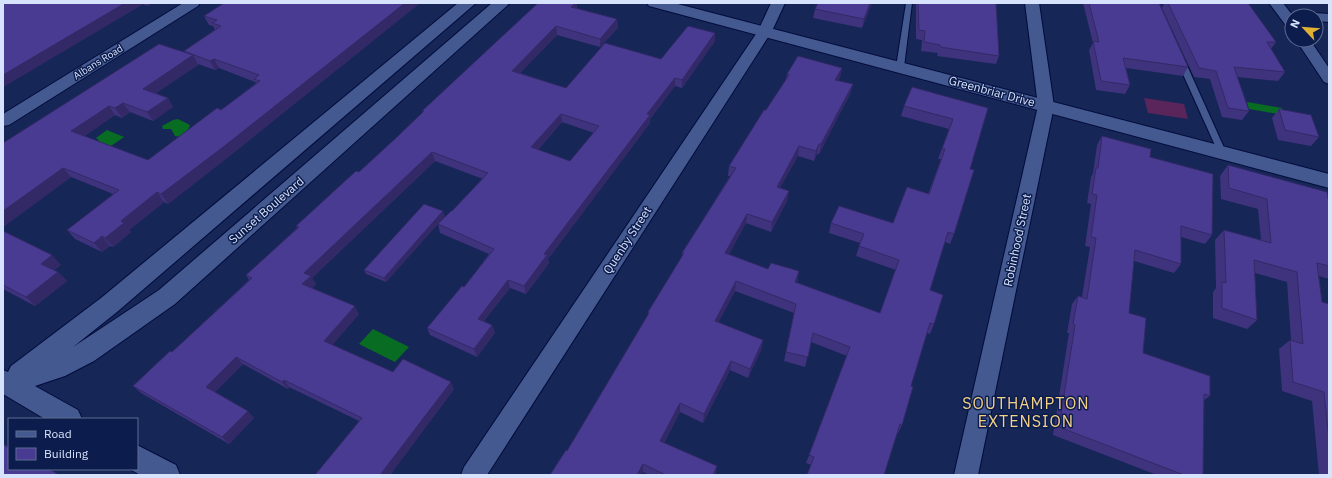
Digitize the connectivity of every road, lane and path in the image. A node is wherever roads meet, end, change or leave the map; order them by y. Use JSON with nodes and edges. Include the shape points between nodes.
{"nodes":[{"id":1,"x":193,"y":3,"type":"edge"},
{"id":2,"x":468,"y":3,"type":"edge"},
{"id":3,"x":502,"y":3,"type":"edge"},
{"id":4,"x":655,"y":3,"type":"edge"},
{"id":5,"x":778,"y":3,"type":"edge"},
{"id":6,"x":909,"y":3,"type":"edge"},
{"id":7,"x":1032,"y":3,"type":"edge"},
{"id":8,"x":1276,"y":3,"type":"edge"},
{"id":9,"x":1284,"y":12,"type":"edge"},
{"id":10,"x":765,"y":31,"type":"junction"},
{"id":11,"x":1308,"y":48,"type":"edge"},
{"id":12,"x":1178,"y":54,"type":"edge"},
{"id":13,"x":900,"y":67,"type":"junction"},
{"id":14,"x":1329,"y":79,"type":"edge"},
{"id":15,"x":1046,"y":106,"type":"junction"},
{"id":16,"x":3,"y":121,"type":"edge"},
{"id":17,"x":1222,"y":152,"type":"junction"},
{"id":18,"x":1329,"y":181,"type":"edge"},
{"id":19,"x":5,"y":384,"type":"edge"},
{"id":20,"x":67,"y":418,"type":"edge"},
{"id":21,"x":138,"y":459,"type":"edge"},
{"id":22,"x":166,"y":475,"type":"edge"},
{"id":23,"x":473,"y":475,"type":"edge"},
{"id":24,"x":966,"y":475,"type":"edge"}],
"edges":[{"from":1,"to":16,"type":"street","name":"Albans Road"},
{"from":2,"to":19,"type":"street","via":[[109,305]]},
{"from":3,"to":19,"type":"street","name":"Sunset Boulevard","via":[[167,297],[85,353],[56,368]]},
{"from":4,"to":10,"type":"street","name":"Greenbriar Drive"},
{"from":5,"to":10,"type":"street","name":"Quenby Street"},
{"from":6,"to":13,"type":"lane"},
{"from":7,"to":15,"type":"street","name":"Robinhood Street"},
{"from":8,"to":9,"type":"street"},
{"from":10,"to":13,"type":"street","name":"Greenbriar Drive"},
{"from":10,"to":23,"type":"street","name":"Quenby Street"},
{"from":11,"to":14,"type":"street"},
{"from":12,"to":17,"type":"lane"},
{"from":13,"to":15,"type":"street","name":"Greenbriar Drive"},
{"from":15,"to":17,"type":"street","name":"Greenbriar Drive"},
{"from":15,"to":24,"type":"street","name":"Robinhood Street"},
{"from":17,"to":18,"type":"street","name":"Greenbriar Drive"},
{"from":19,"to":20,"type":"street"},
{"from":21,"to":22,"type":"street"}]}
